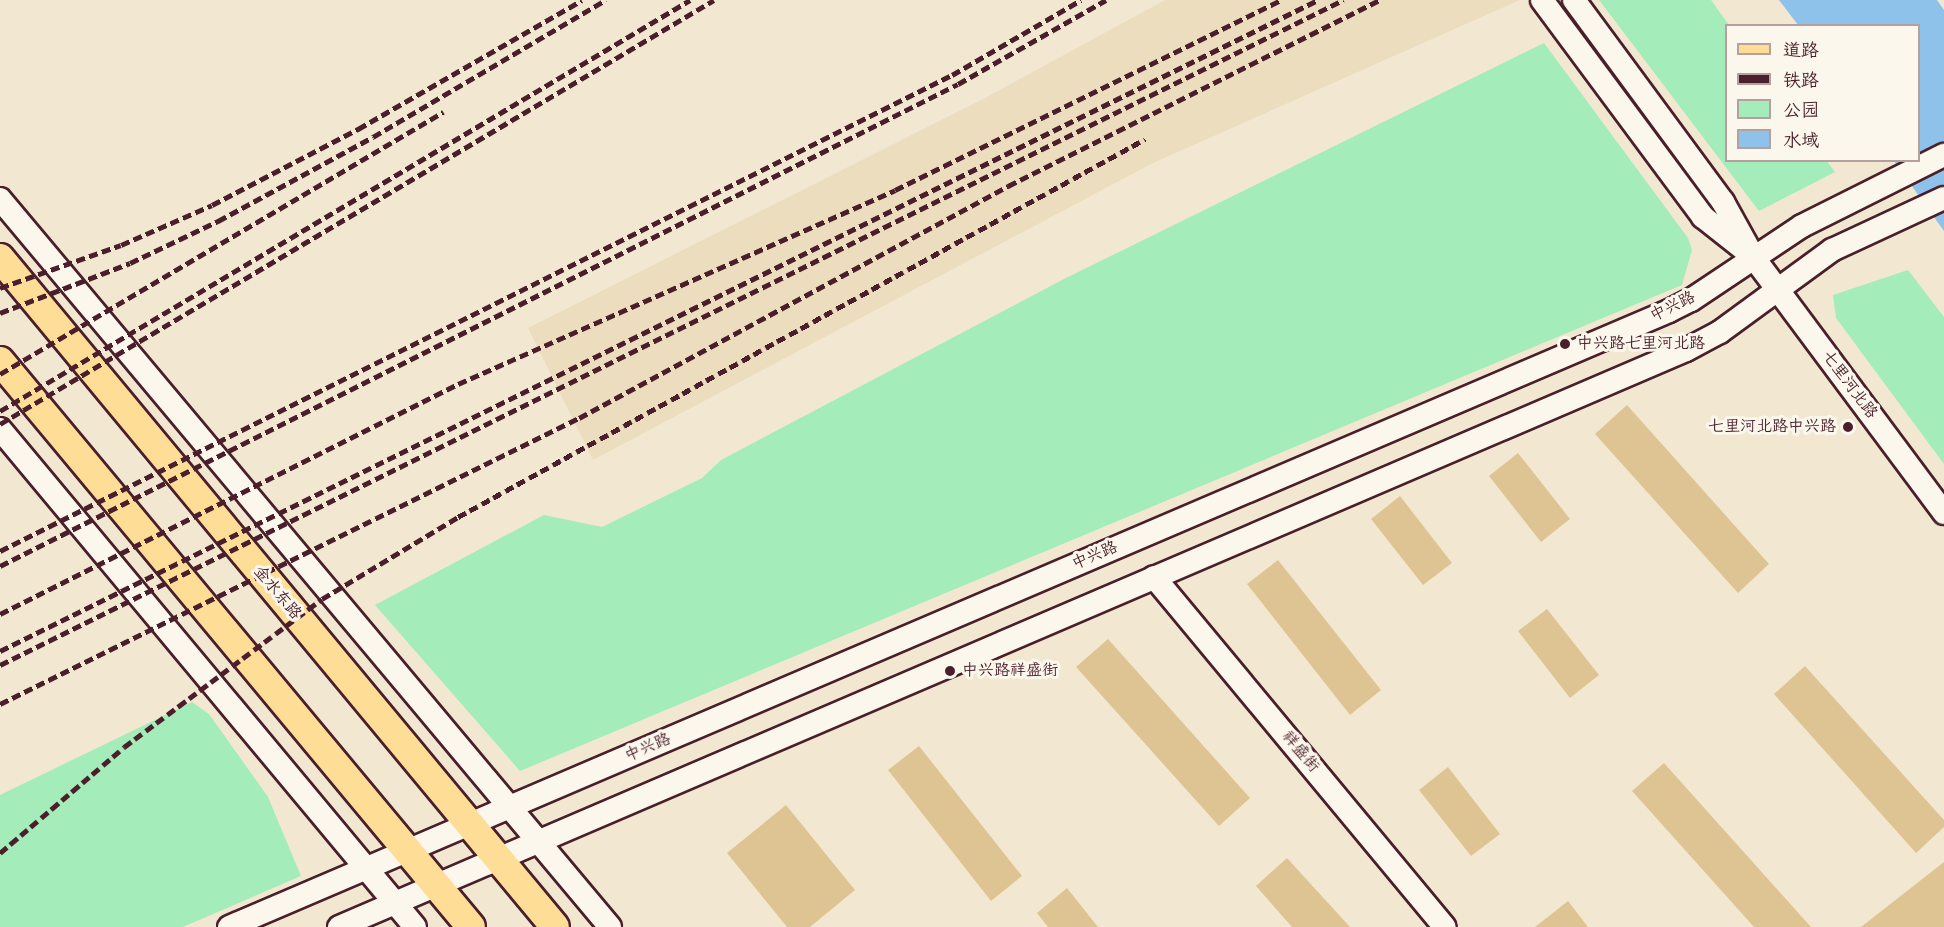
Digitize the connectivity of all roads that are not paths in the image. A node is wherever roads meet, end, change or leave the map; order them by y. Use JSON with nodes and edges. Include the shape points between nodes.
{"nodes":[{"id":1,"x":1542,"y":0,"type":"edge"},
{"id":2,"x":1574,"y":0,"type":"edge"},
{"id":3,"x":1944,"y":155,"type":"edge"},
{"id":4,"x":1944,"y":198,"type":"edge"},
{"id":5,"x":0,"y":199,"type":"edge"},
{"id":6,"x":0,"y":258,"type":"edge"},
{"id":7,"x":1754,"y":258,"type":"junction"},
{"id":8,"x":1778,"y":290,"type":"junction"},
{"id":9,"x":0,"y":361,"type":"edge"},
{"id":10,"x":0,"y":429,"type":"edge"},
{"id":11,"x":1944,"y":513,"type":"edge"},
{"id":12,"x":1154,"y":577,"type":"junction"},
{"id":13,"x":510,"y":807,"type":"junction"},
{"id":14,"x":470,"y":824,"type":"junction"},
{"id":15,"x":539,"y":841,"type":"junction"},
{"id":16,"x":408,"y":851,"type":"junction"},
{"id":17,"x":498,"y":859,"type":"junction"},
{"id":18,"x":366,"y":868,"type":"junction"},
{"id":19,"x":436,"y":885,"type":"junction"},
{"id":20,"x":395,"y":903,"type":"junction"},
{"id":21,"x":229,"y":927,"type":"edge"},
{"id":22,"x":339,"y":927,"type":"edge"},
{"id":23,"x":415,"y":927,"type":"edge"},
{"id":24,"x":471,"y":927,"type":"edge"},
{"id":25,"x":555,"y":927,"type":"edge"},
{"id":26,"x":610,"y":927,"type":"edge"},
{"id":27,"x":1445,"y":927,"type":"edge"}],
"edges":[{"from":1,"to":7,"type":"street","via":[[1703,217]]},
{"from":2,"to":7,"type":"street","via":[[1723,202]]},
{"from":3,"to":7,"type":"street","name":"中兴路","via":[[1802,225]]},
{"from":4,"to":8,"type":"street","via":[[1832,250]]},
{"from":5,"to":13,"type":"street"},
{"from":6,"to":14,"type":"main road","name":"金水东路"},
{"from":7,"to":8,"type":"street","name":"七里河北路"},
{"from":7,"to":13,"type":"street","name":"中兴路","via":[[1669,310]]},
{"from":8,"to":11,"type":"street","name":"七里河北路"},
{"from":8,"to":12,"type":"street","via":[[1720,332],[1686,350]]},
{"from":9,"to":16,"type":"main road"},
{"from":10,"to":18,"type":"street"},
{"from":12,"to":15,"type":"street"},
{"from":12,"to":27,"type":"street","name":"祥盛街"},
{"from":13,"to":14,"type":"street","name":"中兴路"},
{"from":13,"to":15,"type":"street"},
{"from":14,"to":16,"type":"street","name":"中兴路"},
{"from":14,"to":17,"type":"main road","name":"金水东路"},
{"from":15,"to":17,"type":"street"},
{"from":15,"to":26,"type":"street"},
{"from":16,"to":18,"type":"street","name":"中兴路"},
{"from":16,"to":19,"type":"main road"},
{"from":17,"to":19,"type":"street"},
{"from":17,"to":25,"type":"main road","name":"金水东路"},
{"from":18,"to":20,"type":"street"},
{"from":18,"to":21,"type":"street","name":"中兴路"},
{"from":19,"to":20,"type":"street"},
{"from":19,"to":24,"type":"main road"},
{"from":20,"to":22,"type":"street"},
{"from":20,"to":23,"type":"street"}]}
